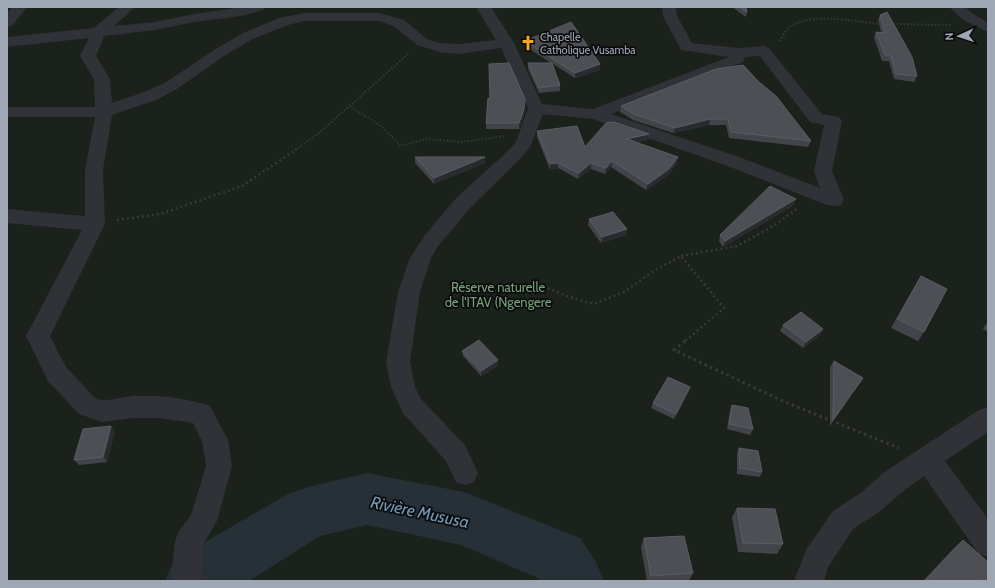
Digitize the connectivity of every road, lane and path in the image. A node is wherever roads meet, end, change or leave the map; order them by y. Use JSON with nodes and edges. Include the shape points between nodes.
{"nodes":[{"id":1,"x":20,"y":7,"type":"edge"},
{"id":2,"x":128,"y":7,"type":"edge"},
{"id":3,"x":258,"y":7,"type":"edge"},
{"id":4,"x":483,"y":7,"type":"edge"},
{"id":5,"x":669,"y":7,"type":"edge"},
{"id":6,"x":956,"y":7,"type":"edge"},
{"id":7,"x":7,"y":23,"type":"edge"},
{"id":8,"x":952,"y":25,"type":"dead end"},
{"id":9,"x":988,"y":28,"type":"edge"},
{"id":10,"x":99,"y":31,"type":"junction"},
{"id":11,"x":7,"y":42,"type":"edge"},
{"id":12,"x":422,"y":42,"type":"junction"},
{"id":13,"x":506,"y":43,"type":"junction"},
{"id":14,"x":764,"y":50,"type":"junction"},
{"id":15,"x":739,"y":53,"type":"junction"},
{"id":16,"x":350,"y":106,"type":"junction"},
{"id":17,"x":536,"y":108,"type":"junction"},
{"id":18,"x":7,"y":112,"type":"edge"},
{"id":19,"x":104,"y":112,"type":"junction"},
{"id":20,"x":595,"y":114,"type":"junction"},
{"id":21,"x":529,"y":131,"type":"junction"},
{"id":22,"x":805,"y":188,"type":"junction"},
{"id":23,"x":7,"y":216,"type":"edge"},
{"id":24,"x":95,"y":224,"type":"junction"},
{"id":25,"x":681,"y":256,"type":"junction"},
{"id":26,"x":509,"y":289,"type":"dead end"},
{"id":27,"x":988,"y":418,"type":"edge"},
{"id":28,"x":927,"y":458,"type":"junction"},
{"id":29,"x":465,"y":473,"type":"dead end"},
{"id":30,"x":988,"y":543,"type":"edge"},
{"id":31,"x":186,"y":575,"type":"edge"},
{"id":32,"x":808,"y":581,"type":"edge"}],
"edges":[{"from":1,"to":7,"type":"street"},
{"from":2,"to":10,"type":"street"},
{"from":3,"to":10,"type":"street","via":[[155,26]]},
{"from":4,"to":13,"type":"street"},
{"from":5,"to":15,"type":"street","via":[[670,16],[686,47]]},
{"from":6,"to":9,"type":"street"},
{"from":8,"to":14,"type":"path","via":[[805,20],[790,27],[780,41]]},
{"from":10,"to":11,"type":"street"},
{"from":10,"to":19,"type":"street","via":[[88,56],[102,79]]},
{"from":12,"to":13,"type":"street","via":[[458,49]]},
{"from":12,"to":16,"type":"path"},
{"from":12,"to":19,"type":"street","via":[[398,23],[380,17],[319,17],[284,21],[242,39],[171,86]]},
{"from":13,"to":17,"type":"street"},
{"from":14,"to":15,"type":"street"},
{"from":14,"to":22,"type":"street","via":[[816,118],[833,121],[823,171],[834,200]]},
{"from":15,"to":20,"type":"street","via":[[737,59]]},
{"from":16,"to":21,"type":"path","via":[[382,127],[401,146],[425,138],[461,142]]},
{"from":16,"to":24,"type":"path","via":[[318,134],[242,186],[160,214]]},
{"from":17,"to":20,"type":"street"},
{"from":17,"to":21,"type":"street"},
{"from":18,"to":19,"type":"street"},
{"from":19,"to":24,"type":"street","via":[[94,170]]},
{"from":20,"to":22,"type":"street"},
{"from":21,"to":29,"type":"street","via":[[524,143],[511,158],[464,202],[432,240],[421,258],[409,292],[398,362],[403,387],[412,406],[456,453]]},
{"from":22,"to":25,"type":"path","via":[[800,206],[775,225],[737,246]]},
{"from":23,"to":24,"type":"street"},
{"from":24,"to":31,"type":"street","via":[[38,336],[57,374],[88,407],[102,411],[133,406],[160,407],[201,414],[215,440],[220,466],[203,521],[189,541]]},
{"from":25,"to":26,"type":"path","via":[[624,292],[594,304],[538,284]]},
{"from":25,"to":28,"type":"path","via":[[724,308],[674,350],[725,376],[844,428]]},
{"from":27,"to":28,"type":"street"},
{"from":28,"to":30,"type":"street"},
{"from":28,"to":32,"type":"street","via":[[843,520],[816,560]]}]}
